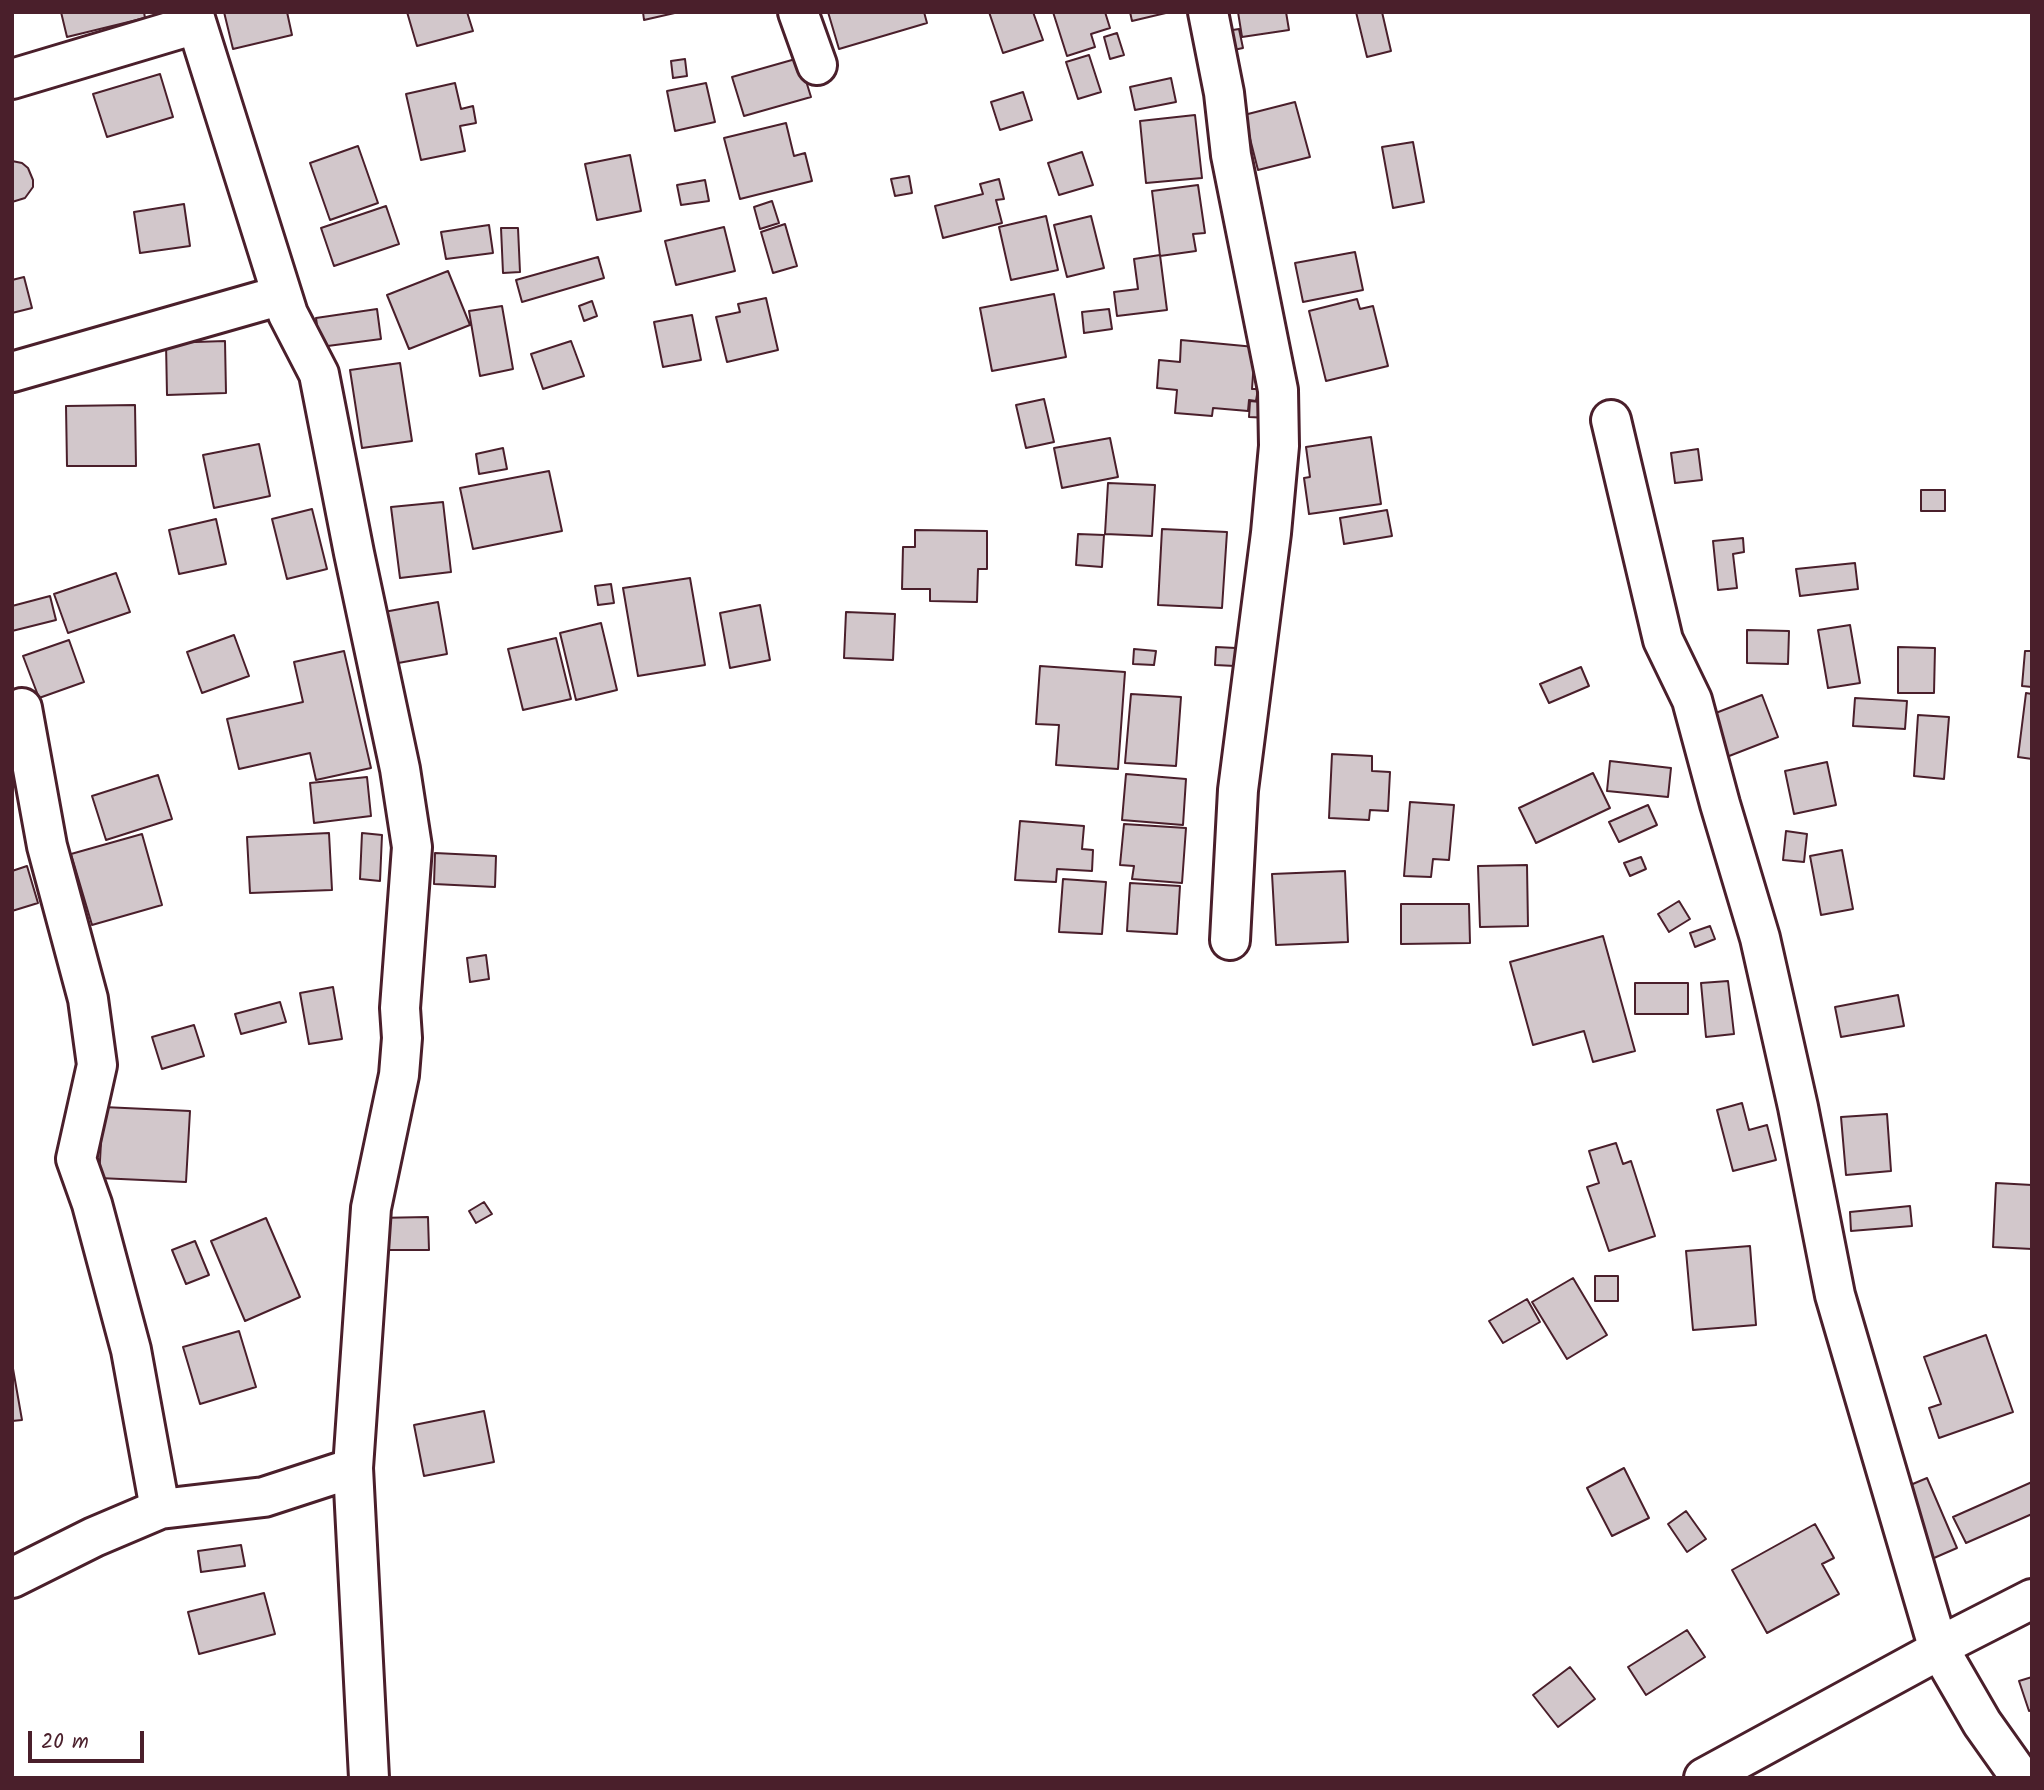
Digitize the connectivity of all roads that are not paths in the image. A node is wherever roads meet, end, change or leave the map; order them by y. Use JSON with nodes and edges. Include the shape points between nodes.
{"nodes":[{"id":1,"x":798,"y":12,"type":"edge"},
{"id":2,"x":1208,"y":12,"type":"edge"},
{"id":3,"x":194,"y":18,"type":"edge"},
{"id":4,"x":817,"y":65,"type":"dead end"},
{"id":5,"x":12,"y":79,"type":"edge"},
{"id":6,"x":282,"y":295,"type":"junction"},
{"id":7,"x":12,"y":372,"type":"edge"},
{"id":8,"x":1612,"y":420,"type":"dead end"},
{"id":9,"x":22,"y":708,"type":"dead end"},
{"id":10,"x":1230,"y":940,"type":"dead end"},
{"id":11,"x":353,"y":1468,"type":"junction"},
{"id":12,"x":160,"y":1510,"type":"junction"},
{"id":13,"x":12,"y":1578,"type":"edge"},
{"id":14,"x":2032,"y":1599,"type":"edge"},
{"id":15,"x":1939,"y":1648,"type":"junction"},
{"id":16,"x":369,"y":1778,"type":"edge"},
{"id":17,"x":1704,"y":1778,"type":"edge"},
{"id":18,"x":2021,"y":1778,"type":"edge"}],
"edges":[{"from":1,"to":4,"type":"main road"},
{"from":2,"to":10,"type":"main road","via":[[1278,390],[1272,533],[1238,790]]},
{"from":3,"to":5,"type":"main road"},
{"from":3,"to":6,"type":"main road"},
{"from":6,"to":7,"type":"main road"},
{"from":6,"to":11,"type":"main road","via":[[319,374],[412,847],[400,1074],[371,1208]]},
{"from":8,"to":15,"type":"main road","via":[[1663,640],[1692,700],[1760,938],[1835,1295]]},
{"from":9,"to":12,"type":"main road","via":[[47,846],[88,999],[97,1065],[76,1159],[131,1350]]},
{"from":11,"to":12,"type":"main road","via":[[264,1497]]},
{"from":11,"to":16,"type":"main road"},
{"from":12,"to":13,"type":"main road"},
{"from":14,"to":15,"type":"main road"},
{"from":15,"to":17,"type":"main road"},
{"from":15,"to":18,"type":"main road","via":[[1982,1723]]}]}
